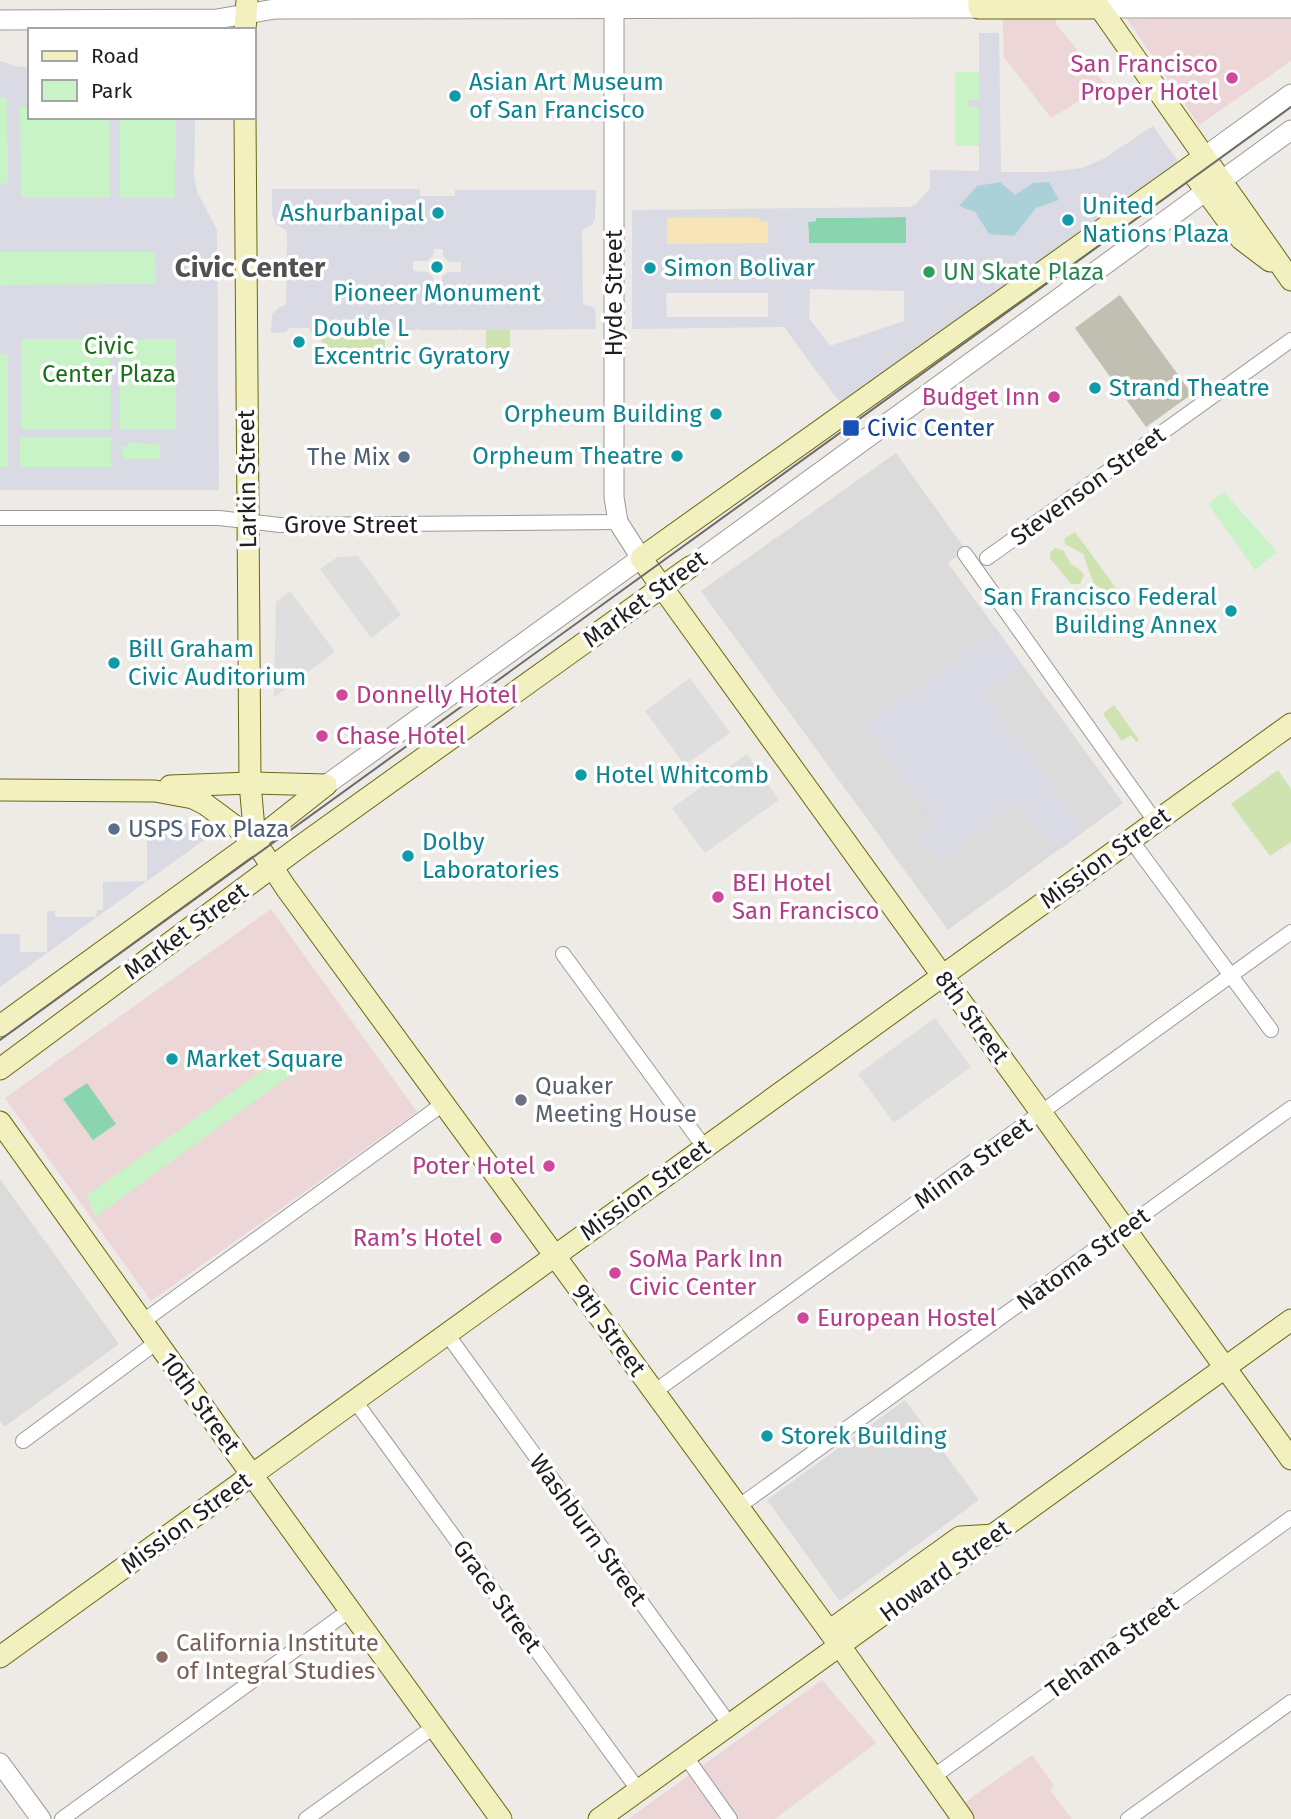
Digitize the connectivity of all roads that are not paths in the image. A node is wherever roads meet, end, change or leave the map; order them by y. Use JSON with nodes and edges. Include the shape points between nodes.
{"nodes":[{"id":1,"x":614,"y":4,"type":"edge"},
{"id":2,"x":979,"y":4,"type":"edge"},
{"id":3,"x":1100,"y":8,"type":"junction"},
{"id":4,"x":1291,"y":8,"type":"edge"},
{"id":5,"x":246,"y":14,"type":"edge"},
{"id":6,"x":0,"y":20,"type":"edge"},
{"id":7,"x":1291,"y":94,"type":"edge"},
{"id":8,"x":245,"y":119,"type":"edge"},
{"id":9,"x":1291,"y":130,"type":"edge"},
{"id":10,"x":1207,"y":174,"type":"junction"},
{"id":11,"x":1289,"y":276,"type":"edge"},
{"id":12,"x":1291,"y":340,"type":"edge"},
{"id":13,"x":0,"y":518,"type":"edge"},
{"id":14,"x":248,"y":522,"type":"junction"},
{"id":15,"x":618,"y":522,"type":"junction"},
{"id":16,"x":964,"y":554,"type":"dead end"},
{"id":17,"x":987,"y":558,"type":"dead end"},
{"id":18,"x":690,"y":567,"type":"joint"},
{"id":19,"x":651,"y":574,"type":"junction"},
{"id":20,"x":1291,"y":724,"type":"edge"},
{"id":21,"x":250,"y":783,"type":"junction"},
{"id":22,"x":326,"y":785,"type":"junction"},
{"id":23,"x":0,"y":790,"type":"edge"},
{"id":24,"x":130,"y":790,"type":"junction"},
{"id":25,"x":1155,"y":821,"type":"junction"},
{"id":26,"x":1131,"y":839,"type":"junction"},
{"id":27,"x":255,"y":842,"type":"junction"},
{"id":28,"x":272,"y":867,"type":"junction"},
{"id":29,"x":1291,"y":932,"type":"edge"},
{"id":30,"x":563,"y":954,"type":"dead end"},
{"id":31,"x":941,"y":975,"type":"junction"},
{"id":32,"x":1231,"y":975,"type":"junction"},
{"id":33,"x":0,"y":1026,"type":"edge"},
{"id":34,"x":1271,"y":1030,"type":"dead end"},
{"id":35,"x":0,"y":1069,"type":"edge"},
{"id":36,"x":443,"y":1104,"type":"junction"},
{"id":37,"x":1291,"y":1108,"type":"edge"},
{"id":38,"x":1041,"y":1114,"type":"junction"},
{"id":39,"x":0,"y":1122,"type":"edge"},
{"id":40,"x":704,"y":1147,"type":"junction"},
{"id":41,"x":1125,"y":1229,"type":"junction"},
{"id":42,"x":554,"y":1256,"type":"junction"},
{"id":43,"x":1291,"y":1320,"type":"edge"},
{"id":44,"x":142,"y":1322,"type":"junction"},
{"id":45,"x":447,"y":1334,"type":"junction"},
{"id":46,"x":157,"y":1342,"type":"junction"},
{"id":47,"x":1225,"y":1368,"type":"junction"},
{"id":48,"x":654,"y":1392,"type":"junction"},
{"id":49,"x":355,"y":1401,"type":"junction"},
{"id":50,"x":23,"y":1441,"type":"dead end"},
{"id":51,"x":1291,"y":1459,"type":"edge"},
{"id":52,"x":252,"y":1475,"type":"junction"},
{"id":53,"x":738,"y":1507,"type":"junction"},
{"id":54,"x":1291,"y":1518,"type":"edge"},
{"id":55,"x":350,"y":1610,"type":"junction"},
{"id":56,"x":834,"y":1639,"type":"junction"},
{"id":57,"x":0,"y":1657,"type":"edge"},
{"id":58,"x":1291,"y":1702,"type":"edge"},
{"id":59,"x":435,"y":1726,"type":"junction"},
{"id":60,"x":730,"y":1726,"type":"junction"},
{"id":61,"x":686,"y":1757,"type":"junction"},
{"id":62,"x":0,"y":1763,"type":"edge"},
{"id":63,"x":933,"y":1777,"type":"junction"},
{"id":64,"x":639,"y":1791,"type":"junction"},
{"id":65,"x":41,"y":1819,"type":"edge"},
{"id":66,"x":62,"y":1819,"type":"edge"},
{"id":67,"x":306,"y":1819,"type":"edge"},
{"id":68,"x":501,"y":1819,"type":"edge"},
{"id":69,"x":599,"y":1819,"type":"edge"},
{"id":70,"x":730,"y":1819,"type":"edge"},
{"id":71,"x":963,"y":1819,"type":"edge"},
{"id":72,"x":1128,"y":1819,"type":"edge"}],
"edges":[{"from":1,"to":2,"type":"street"},
{"from":1,"to":5,"type":"street","via":[[275,9]]},
{"from":1,"to":15,"type":"street","name":"Hyde Street","via":[[614,497]]},
{"from":2,"to":3,"type":"main road"},
{"from":3,"to":4,"type":"street"},
{"from":3,"to":10,"type":"main road"},
{"from":5,"to":6,"type":"street","via":[[217,19]]},
{"from":7,"to":10,"type":"street","name":"Market Street"},
{"from":8,"to":14,"type":"main road","name":"Larkin Street"},
{"from":9,"to":10,"type":"street","name":"Market Street"},
{"from":10,"to":11,"type":"main road","via":[[1241,239]]},
{"from":10,"to":18,"type":"street","name":"Market Street","via":[[1033,315]]},
{"from":10,"to":19,"type":"main road","name":"Market Street"},
{"from":12,"to":17,"type":"street","name":"Stevenson Street"},
{"from":13,"to":14,"type":"street","name":"Grove Street","via":[[219,518]]},
{"from":14,"to":15,"type":"street","name":"Grove Street"},
{"from":14,"to":21,"type":"main road","name":"Larkin Street"},
{"from":15,"to":19,"type":"street","name":"Hyde Street"},
{"from":16,"to":25,"type":"street"},
{"from":18,"to":19,"type":"main road","name":"Market Street"},
{"from":19,"to":22,"type":"street","name":"Market Street"},
{"from":19,"to":28,"type":"main road","name":"Market Street"},
{"from":19,"to":31,"type":"main road","name":"8th Street"},
{"from":20,"to":25,"type":"main road","name":"Mission Street"},
{"from":21,"to":22,"type":"main road"},
{"from":21,"to":24,"type":"main road"},
{"from":21,"to":27,"type":"main road","name":"Larkin Street"},
{"from":22,"to":27,"type":"main road","name":"Market Street"},
{"from":23,"to":24,"type":"main road"},
{"from":24,"to":27,"type":"main road","via":[[193,798]]},
{"from":25,"to":26,"type":"main road","name":"Mission Street"},
{"from":26,"to":31,"type":"main road","name":"Mission Street"},
{"from":26,"to":32,"type":"street"},
{"from":27,"to":28,"type":"main road","name":"9th Street"},
{"from":27,"to":33,"type":"main road","name":"Market Street"},
{"from":28,"to":35,"type":"main road","name":"Market Street"},
{"from":28,"to":36,"type":"main road","name":"9th Street"},
{"from":29,"to":32,"type":"street","name":"Minna Street"},
{"from":30,"to":40,"type":"street"},
{"from":31,"to":38,"type":"main road","name":"8th Street"},
{"from":31,"to":40,"type":"main road","name":"Mission Street"},
{"from":32,"to":34,"type":"street"},
{"from":32,"to":38,"type":"street","name":"Minna Street"},
{"from":36,"to":42,"type":"main road","name":"9th Street"},
{"from":36,"to":44,"type":"street"},
{"from":37,"to":41,"type":"street","name":"Natoma Street"},
{"from":38,"to":41,"type":"main road","name":"8th Street"},
{"from":38,"to":48,"type":"street","name":"Minna Street"},
{"from":39,"to":44,"type":"main road","name":"10th Street"},
{"from":40,"to":42,"type":"main road","name":"Mission Street"},
{"from":41,"to":47,"type":"main road","name":"8th Street"},
{"from":41,"to":53,"type":"street","name":"Natoma Street"},
{"from":42,"to":45,"type":"main road","name":"Mission Street"},
{"from":42,"to":48,"type":"main road","name":"9th Street"},
{"from":43,"to":47,"type":"main road","name":"Howard Street"},
{"from":44,"to":46,"type":"main road","name":"10th Street"},
{"from":45,"to":49,"type":"main road","name":"Mission Street"},
{"from":45,"to":60,"type":"street","name":"Washburn Street"},
{"from":46,"to":50,"type":"street"},
{"from":46,"to":52,"type":"main road","name":"10th Street"},
{"from":47,"to":51,"type":"main road","name":"8th Street"},
{"from":47,"to":56,"type":"main road","name":"Howard Street","via":[[995,1535]]},
{"from":48,"to":53,"type":"main road","name":"9th Street"},
{"from":49,"to":52,"type":"main road","name":"Mission Street"},
{"from":49,"to":64,"type":"street","name":"Grace Street"},
{"from":52,"to":55,"type":"main road","name":"10th Street"},
{"from":52,"to":57,"type":"main road","name":"Mission Street"},
{"from":53,"to":56,"type":"main road","name":"9th Street"},
{"from":54,"to":63,"type":"street","name":"Tehama Street"},
{"from":55,"to":59,"type":"main road","name":"10th Street"},
{"from":55,"to":66,"type":"street"},
{"from":56,"to":60,"type":"main road","name":"Howard Street"},
{"from":56,"to":63,"type":"main road","name":"9th Street"},
{"from":58,"to":72,"type":"street"},
{"from":59,"to":67,"type":"street"},
{"from":59,"to":68,"type":"main road","name":"10th Street"},
{"from":60,"to":61,"type":"main road","name":"Howard Street"},
{"from":61,"to":64,"type":"main road","name":"Howard Street"},
{"from":61,"to":70,"type":"street"},
{"from":62,"to":65,"type":"street"},
{"from":63,"to":71,"type":"main road","name":"9th Street"},
{"from":64,"to":69,"type":"main road","name":"Howard Street"}]}
